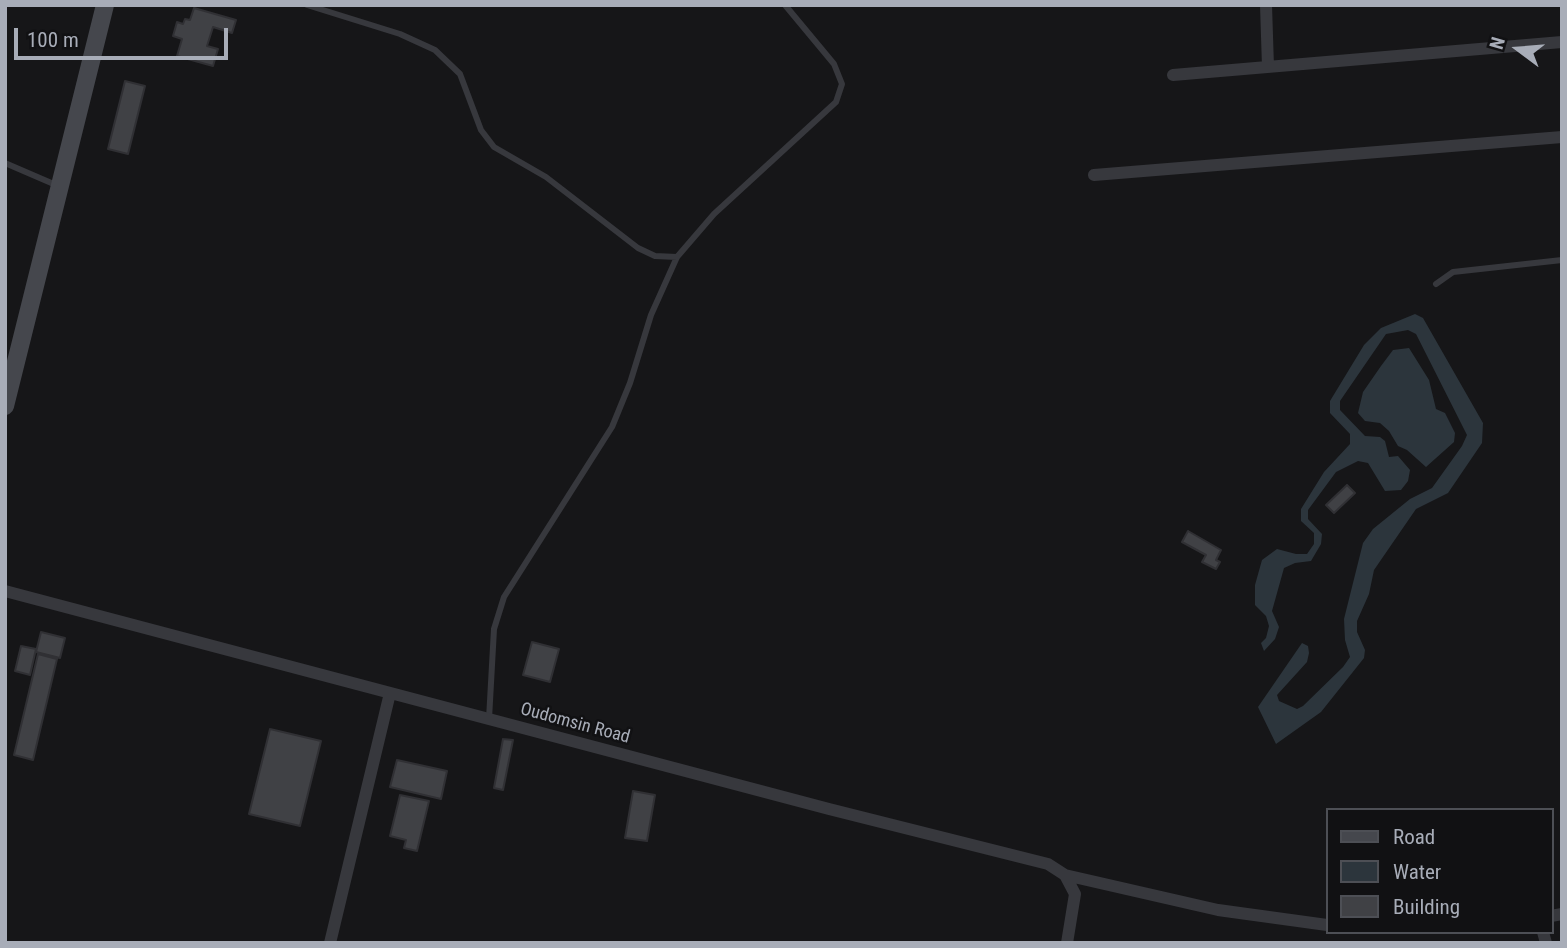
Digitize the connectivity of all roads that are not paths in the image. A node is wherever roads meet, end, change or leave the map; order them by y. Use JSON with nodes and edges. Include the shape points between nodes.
{"nodes":[{"id":1,"x":105,"y":5,"type":"edge"},
{"id":2,"x":307,"y":5,"type":"edge"},
{"id":3,"x":785,"y":5,"type":"edge"},
{"id":4,"x":1266,"y":5,"type":"edge"},
{"id":5,"x":1562,"y":42,"type":"edge"},
{"id":6,"x":1268,"y":67,"type":"junction"},
{"id":7,"x":1173,"y":75,"type":"dead end"},
{"id":8,"x":1562,"y":136,"type":"edge"},
{"id":9,"x":5,"y":163,"type":"edge"},
{"id":10,"x":1094,"y":175,"type":"dead end"},
{"id":11,"x":58,"y":186,"type":"junction"},
{"id":12,"x":677,"y":257,"type":"junction"},
{"id":13,"x":1562,"y":260,"type":"edge"},
{"id":14,"x":1436,"y":284,"type":"dead end"},
{"id":15,"x":5,"y":406,"type":"edge"},
{"id":16,"x":5,"y":591,"type":"edge"},
{"id":17,"x":390,"y":693,"type":"junction"},
{"id":18,"x":489,"y":719,"type":"junction"},
{"id":19,"x":1065,"y":875,"type":"junction"},
{"id":20,"x":1326,"y":926,"type":"edge"},
{"id":21,"x":330,"y":943,"type":"edge"},
{"id":22,"x":1067,"y":943,"type":"edge"}],
"edges":[{"from":1,"to":11,"type":"street"},
{"from":2,"to":12,"type":"lane","via":[[435,50],[460,74],[481,131],[495,147],[546,177],[638,248],[655,256]]},
{"from":3,"to":12,"type":"lane","via":[[834,64],[842,84],[835,102],[714,214]]},
{"from":4,"to":6,"type":"street"},
{"from":5,"to":6,"type":"street"},
{"from":6,"to":7,"type":"street"},
{"from":8,"to":10,"type":"street"},
{"from":9,"to":11,"type":"lane"},
{"from":11,"to":15,"type":"street"},
{"from":12,"to":18,"type":"lane","via":[[651,315],[612,427],[504,597],[494,629]]},
{"from":13,"to":14,"type":"lane","via":[[1453,271]]},
{"from":16,"to":17,"type":"street","name":"Oudomsin Road"},
{"from":17,"to":18,"type":"street","name":"Oudomsin Road"},
{"from":17,"to":21,"type":"street"},
{"from":18,"to":19,"type":"street","name":"Oudomsin Road","via":[[1048,864]]},
{"from":19,"to":20,"type":"street","name":"Oudomsin Road","via":[[1218,911]]},
{"from":19,"to":22,"type":"street","via":[[1075,894]]}]}
